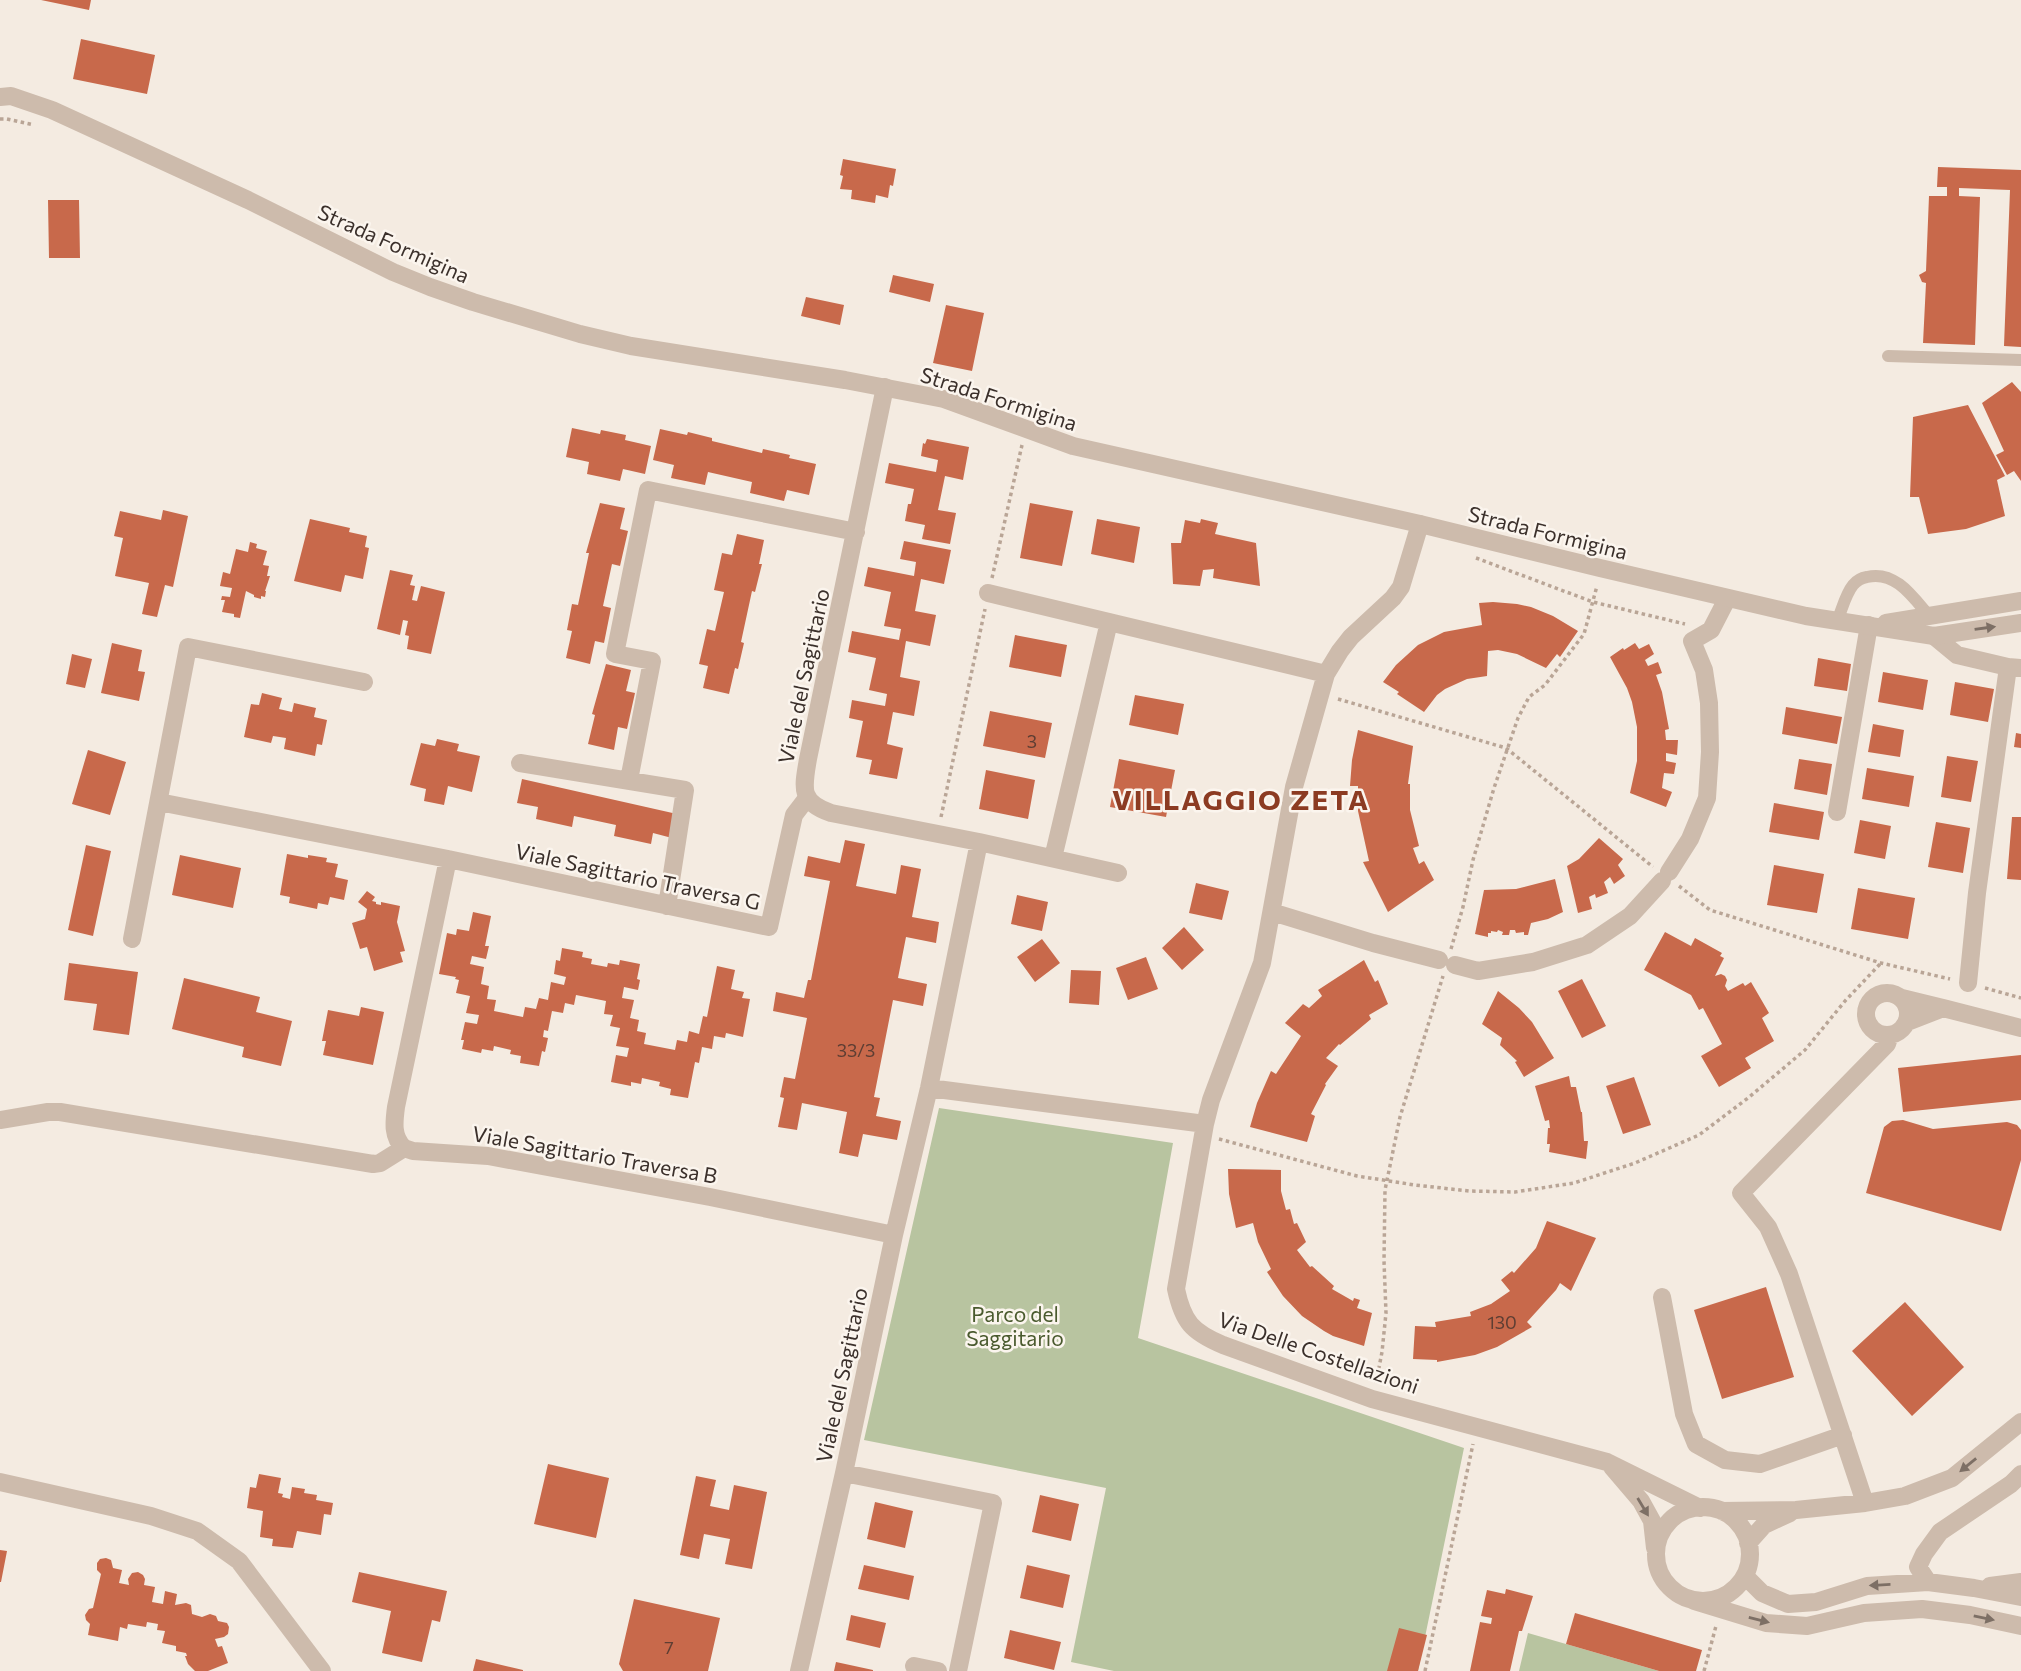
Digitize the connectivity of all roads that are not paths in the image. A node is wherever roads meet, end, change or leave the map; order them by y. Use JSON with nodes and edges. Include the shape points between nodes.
{"nodes":[{"id":1,"x":0,"y":97,"type":"edge"},
{"id":2,"x":1888,"y":356,"type":"dead end"},
{"id":3,"x":2021,"y":360,"type":"edge"},
{"id":4,"x":885,"y":387,"type":"junction"},
{"id":5,"x":1420,"y":524,"type":"junction"},
{"id":6,"x":856,"y":531,"type":"junction"},
{"id":7,"x":988,"y":593,"type":"road end"},
{"id":8,"x":1727,"y":599,"type":"junction"},
{"id":9,"x":2021,"y":601,"type":"edge"},
{"id":10,"x":1929,"y":616,"type":"junction"},
{"id":11,"x":1837,"y":621,"type":"junction"},
{"id":12,"x":1109,"y":622,"type":"junction"},
{"id":13,"x":2021,"y":623,"type":"edge"},
{"id":14,"x":1869,"y":625,"type":"junction"},
{"id":15,"x":1934,"y":636,"type":"junction"},
{"id":16,"x":2014,"y":667,"type":"edge"},
{"id":17,"x":1326,"y":674,"type":"junction"},
{"id":18,"x":364,"y":682,"type":"dead end"},
{"id":19,"x":520,"y":763,"type":"dead end"},
{"id":20,"x":629,"y":780,"type":"junction"},
{"id":21,"x":807,"y":798,"type":"junction"},
{"id":22,"x":159,"y":802,"type":"junction"},
{"id":23,"x":1837,"y":812,"type":"dead end"},
{"id":24,"x":979,"y":842,"type":"junction"},
{"id":25,"x":448,"y":859,"type":"junction"},
{"id":26,"x":1053,"y":859,"type":"junction"},
{"id":27,"x":1118,"y":873,"type":"dead end"},
{"id":28,"x":667,"y":906,"type":"junction"},
{"id":29,"x":1272,"y":912,"type":"junction"},
{"id":30,"x":132,"y":939,"type":"dead end"},
{"id":31,"x":1968,"y":983,"type":"road end"},
{"id":32,"x":1902,"y":998,"type":"junction"},
{"id":33,"x":1943,"y":1008,"type":"junction"},
{"id":34,"x":1907,"y":1022,"type":"junction"},
{"id":35,"x":2021,"y":1028,"type":"edge"},
{"id":36,"x":1890,"y":1035,"type":"junction"},
{"id":37,"x":929,"y":1088,"type":"junction"},
{"id":38,"x":0,"y":1120,"type":"edge"},
{"id":39,"x":1204,"y":1130,"type":"junction"},
{"id":40,"x":404,"y":1148,"type":"junction"},
{"id":41,"x":894,"y":1235,"type":"junction"},
{"id":42,"x":1662,"y":1297,"type":"dead end"},
{"id":43,"x":2021,"y":1422,"type":"edge"},
{"id":44,"x":1843,"y":1435,"type":"junction"},
{"id":45,"x":1607,"y":1462,"type":"junction"},
{"id":46,"x":844,"y":1473,"type":"junction"},
{"id":47,"x":2021,"y":1474,"type":"edge"},
{"id":48,"x":0,"y":1482,"type":"edge"},
{"id":49,"x":1865,"y":1503,"type":"junction"},
{"id":50,"x":1700,"y":1508,"type":"junction"},
{"id":51,"x":1796,"y":1510,"type":"junction"},
{"id":52,"x":1722,"y":1511,"type":"junction"},
{"id":53,"x":1748,"y":1543,"type":"junction"},
{"id":54,"x":1657,"y":1562,"type":"junction"},
{"id":55,"x":1745,"y":1576,"type":"junction"},
{"id":56,"x":1928,"y":1582,"type":"junction"},
{"id":57,"x":2021,"y":1582,"type":"edge"},
{"id":58,"x":1973,"y":1587,"type":"junction"},
{"id":59,"x":2021,"y":1597,"type":"edge"},
{"id":60,"x":1694,"y":1601,"type":"junction"},
{"id":61,"x":2021,"y":1626,"type":"edge"},
{"id":62,"x":914,"y":1665,"type":"dead end"},
{"id":63,"x":322,"y":1671,"type":"edge"},
{"id":64,"x":799,"y":1671,"type":"edge"},
{"id":65,"x":938,"y":1671,"type":"edge"},
{"id":66,"x":958,"y":1671,"type":"edge"}],
"edges":[{"from":1,"to":4,"type":"street","name":"Strada Formigina","via":[[11,96],[52,110],[393,272],[473,302],[631,346]]},
{"from":2,"to":3,"type":"lane"},
{"from":4,"to":5,"type":"street","name":"Strada Formigina","via":[[944,399],[1073,446]]},
{"from":4,"to":6,"type":"street","name":"Viale del Sagittario"},
{"from":5,"to":8,"type":"street","name":"Strada Formigina"},
{"from":5,"to":17,"type":"street","name":"Via Delle Costellazioni","via":[[1401,587],[1340,651]]},
{"from":6,"to":20,"type":"street","via":[[648,490],[615,654],[652,661]]},
{"from":6,"to":21,"type":"street","name":"Viale del Sagittario","via":[[807,759]]},
{"from":7,"to":12,"type":"street"},
{"from":8,"to":11,"type":"street","name":"Strada Formigina"},
{"from":8,"to":29,"type":"street","via":[[1711,630],[1692,641],[1704,670],[1709,703],[1707,798],[1690,839],[1666,877],[1630,916],[1587,945],[1533,962],[1478,971]]},
{"from":9,"to":10,"type":"street"},
{"from":10,"to":11,"type":"lane","via":[[1888,576],[1873,575],[1851,587]]},
{"from":10,"to":14,"type":"street"},
{"from":11,"to":14,"type":"street","name":"Strada Formigina"},
{"from":12,"to":17,"type":"street"},
{"from":12,"to":26,"type":"street"},
{"from":15,"to":13,"type":"street","name":"Strada Formigina","one_way":true},
{"from":14,"to":15,"type":"street","name":"Strada Formigina"},
{"from":14,"to":23,"type":"street"},
{"from":15,"to":16,"type":"street","name":"Strada Formigina","via":[[1957,654]]},
{"from":16,"to":31,"type":"street","name":"Strada Formigina","via":[[1977,893]]},
{"from":17,"to":29,"type":"street","name":"Via Delle Costellazioni","via":[[1294,787]]},
{"from":18,"to":22,"type":"street","via":[[188,648]]},
{"from":19,"to":20,"type":"street"},
{"from":20,"to":28,"type":"street","via":[[685,790]]},
{"from":21,"to":24,"type":"street","via":[[831,813]]},
{"from":21,"to":28,"type":"street","name":"Viale Sagittario Traversa G","via":[[794,815],[769,927]]},
{"from":22,"to":25,"type":"street","name":"Viale Sagittario Traversa G"},
{"from":22,"to":30,"type":"street"},
{"from":24,"to":26,"type":"street"},
{"from":24,"to":37,"type":"street","name":"Viale del Sagittario"},
{"from":25,"to":28,"type":"street","name":"Viale Sagittario Traversa G"},
{"from":25,"to":40,"type":"street","via":[[396,1107],[395,1133]]},
{"from":26,"to":27,"type":"street"},
{"from":29,"to":39,"type":"street","name":"Via Delle Costellazioni","via":[[1262,962]]},
{"from":32,"to":33,"type":"street"},
{"from":32,"to":34,"type":"street","via":[[1908,1009]]},
{"from":32,"to":36,"type":"street","via":[[1894,993],[1878,994],[1867,1007],[1868,1024]]},
{"from":33,"to":34,"type":"street"},
{"from":33,"to":35,"type":"street"},
{"from":34,"to":36,"type":"street"},
{"from":36,"to":44,"type":"street","via":[[1887,1044],[1741,1193],[1768,1227],[1789,1274]]},
{"from":37,"to":39,"type":"street"},
{"from":37,"to":41,"type":"street","name":"Viale del Sagittario"},
{"from":38,"to":40,"type":"street","via":[[60,1112],[373,1164]]},
{"from":39,"to":45,"type":"street","name":"Via Delle Costellazioni","via":[[1176,1289],[1191,1327],[1223,1345],[1372,1399]]},
{"from":40,"to":41,"type":"street","name":"Viale Sagittario Traversa B","via":[[501,1158]]},
{"from":41,"to":46,"type":"street","name":"Viale del Sagittario"},
{"from":42,"to":44,"type":"street","via":[[1684,1415],[1696,1444],[1725,1460],[1760,1464]]},
{"from":43,"to":49,"type":"street","one_way":true,"via":[[1951,1478],[1905,1496]]},
{"from":44,"to":49,"type":"street"},
{"from":45,"to":50,"type":"street","name":"Via Delle Costellazioni"},
{"from":45,"to":54,"type":"street","one_way":true,"via":[[1652,1521]]},
{"from":46,"to":64,"type":"street","name":"Viale del Sagittario"},
{"from":46,"to":66,"type":"street","via":[[993,1503]]},
{"from":47,"to":56,"type":"street","via":[[1940,1532],[1918,1567]]},
{"from":48,"to":63,"type":"street","via":[[197,1531],[239,1561]]},
{"from":49,"to":51,"type":"street"},
{"from":50,"to":52,"type":"street"},
{"from":50,"to":54,"type":"street","via":[[1687,1510],[1666,1525]]},
{"from":51,"to":52,"type":"street"},
{"from":51,"to":53,"type":"street","via":[[1764,1525]]},
{"from":52,"to":53,"type":"street","via":[[1743,1530]]},
{"from":53,"to":55,"type":"street"},
{"from":54,"to":60,"type":"street","via":[[1669,1587]]},
{"from":56,"to":55,"type":"street","one_way":true,"via":[[1867,1586],[1816,1602],[1788,1604],[1762,1592]]},
{"from":55,"to":60,"type":"street","via":[[1723,1597]]},
{"from":56,"to":58,"type":"street"},
{"from":57,"to":58,"type":"street"},
{"from":58,"to":59,"type":"street"},
{"from":60,"to":61,"type":"street","one_way":true,"via":[[1766,1623],[1807,1626],[1864,1613],[1922,1609]]},
{"from":62,"to":65,"type":"street"}]}
